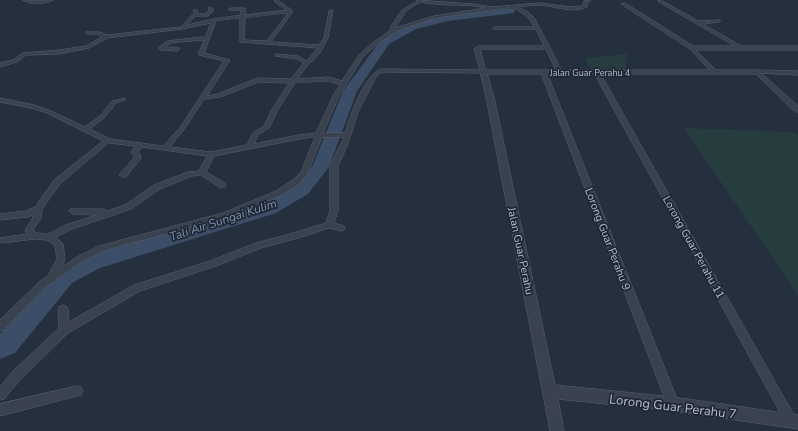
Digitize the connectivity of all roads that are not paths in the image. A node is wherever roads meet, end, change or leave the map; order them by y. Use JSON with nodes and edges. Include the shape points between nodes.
{"nodes":[{"id":1,"x":25,"y":0,"type":"edge"},
{"id":2,"x":50,"y":0,"type":"edge"},
{"id":3,"x":277,"y":0,"type":"edge"},
{"id":4,"x":419,"y":0,"type":"edge"},
{"id":5,"x":589,"y":0,"type":"edge"},
{"id":6,"x":660,"y":1,"type":"dead end"},
{"id":7,"x":623,"y":4,"type":"dead end"},
{"id":8,"x":513,"y":6,"type":"junction"},
{"id":9,"x":210,"y":8,"type":"dead end"},
{"id":10,"x":493,"y":8,"type":"junction"},
{"id":11,"x":231,"y":9,"type":"dead end"},
{"id":12,"x":291,"y":11,"type":"junction"},
{"id":13,"x":331,"y":11,"type":"dead end"},
{"id":14,"x":242,"y":16,"type":"junction"},
{"id":15,"x":214,"y":20,"type":"junction"},
{"id":16,"x":718,"y":21,"type":"dead end"},
{"id":17,"x":697,"y":23,"type":"junction"},
{"id":18,"x":182,"y":28,"type":"junction"},
{"id":19,"x":495,"y":28,"type":"dead end"},
{"id":20,"x":537,"y":28,"type":"junction"},
{"id":21,"x":394,"y":30,"type":"junction"},
{"id":22,"x":88,"y":33,"type":"dead end"},
{"id":23,"x":106,"y":37,"type":"junction"},
{"id":24,"x":207,"y":41,"type":"junction"},
{"id":25,"x":268,"y":42,"type":"junction"},
{"id":26,"x":320,"y":47,"type":"junction"},
{"id":27,"x":547,"y":48,"type":"junction"},
{"id":28,"x":692,"y":48,"type":"junction"},
{"id":29,"x":739,"y":48,"type":"junction"},
{"id":30,"x":798,"y":48,"type":"edge"},
{"id":31,"x":176,"y":49,"type":"dead end"},
{"id":32,"x":277,"y":55,"type":"dead end"},
{"id":33,"x":307,"y":63,"type":"junction"},
{"id":34,"x":0,"y":65,"type":"edge"},
{"id":35,"x":483,"y":72,"type":"junction"},
{"id":36,"x":758,"y":72,"type":"junction"},
{"id":37,"x":544,"y":73,"type":"junction"},
{"id":38,"x":560,"y":73,"type":"junction"},
{"id":39,"x":597,"y":73,"type":"junction"},
{"id":40,"x":716,"y":73,"type":"junction"},
{"id":41,"x":798,"y":73,"type":"edge"},
{"id":42,"x":293,"y":81,"type":"junction"},
{"id":43,"x":344,"y":84,"type":"junction"},
{"id":44,"x":201,"y":98,"type":"junction"},
{"id":45,"x":122,"y":99,"type":"dead end"},
{"id":46,"x":0,"y":100,"type":"edge"},
{"id":47,"x":798,"y":110,"type":"edge"},
{"id":48,"x":85,"y":130,"type":"junction"},
{"id":49,"x":320,"y":135,"type":"junction"},
{"id":50,"x":345,"y":135,"type":"junction"},
{"id":51,"x":108,"y":141,"type":"junction"},
{"id":52,"x":250,"y":145,"type":"junction"},
{"id":53,"x":139,"y":146,"type":"junction"},
{"id":54,"x":166,"y":147,"type":"junction"},
{"id":55,"x":211,"y":154,"type":"junction"},
{"id":56,"x":202,"y":173,"type":"junction"},
{"id":57,"x":123,"y":176,"type":"dead end"},
{"id":58,"x":222,"y":185,"type":"dead end"},
{"id":59,"x":128,"y":207,"type":"junction"},
{"id":60,"x":38,"y":209,"type":"junction"},
{"id":61,"x":73,"y":211,"type":"dead end"},
{"id":62,"x":0,"y":217,"type":"edge"},
{"id":63,"x":329,"y":225,"type":"junction"},
{"id":64,"x":341,"y":228,"type":"dead end"},
{"id":65,"x":34,"y":236,"type":"junction"},
{"id":66,"x":49,"y":237,"type":"junction"},
{"id":67,"x":3,"y":240,"type":"dead end"},
{"id":68,"x":52,"y":278,"type":"junction"},
{"id":69,"x":63,"y":308,"type":"dead end"},
{"id":70,"x":0,"y":327,"type":"edge"},
{"id":71,"x":64,"y":330,"type":"junction"},
{"id":72,"x":548,"y":390,"type":"junction"},
{"id":73,"x":77,"y":391,"type":"dead end"},
{"id":74,"x":0,"y":394,"type":"edge"},
{"id":75,"x":673,"y":404,"type":"junction"},
{"id":76,"x":0,"y":410,"type":"edge"},
{"id":77,"x":795,"y":421,"type":"edge"},
{"id":78,"x":557,"y":431,"type":"edge"}],
"edges":[{"from":1,"to":2,"type":"street"},
{"from":3,"to":12,"type":"street"},
{"from":4,"to":10,"type":"street"},
{"from":4,"to":21,"type":"street","via":[[400,15],[392,28]]},
{"from":5,"to":8,"type":"street","via":[[582,8],[539,4]]},
{"from":6,"to":17,"type":"street"},
{"from":7,"to":28,"type":"street"},
{"from":8,"to":10,"type":"street"},
{"from":8,"to":20,"type":"street","via":[[533,19]]},
{"from":9,"to":18,"type":"street","via":[[212,10],[208,14],[194,13]]},
{"from":10,"to":21,"type":"street","via":[[434,17]]},
{"from":11,"to":14,"type":"street","via":[[243,9]]},
{"from":12,"to":14,"type":"street"},
{"from":12,"to":25,"type":"street"},
{"from":13,"to":26,"type":"street","via":[[326,38]]},
{"from":14,"to":15,"type":"street"},
{"from":14,"to":25,"type":"street","via":[[242,41]]},
{"from":15,"to":18,"type":"street"},
{"from":15,"to":24,"type":"street"},
{"from":16,"to":17,"type":"street"},
{"from":17,"to":29,"type":"street"},
{"from":18,"to":23,"type":"street"},
{"from":19,"to":20,"type":"street"},
{"from":20,"to":27,"type":"street"},
{"from":21,"to":43,"type":"street","via":[[361,56]]},
{"from":22,"to":23,"type":"street","via":[[99,33]]},
{"from":23,"to":34,"type":"street","via":[[87,48],[25,54]]},
{"from":24,"to":31,"type":"street","via":[[202,38],[169,42],[162,48]]},
{"from":24,"to":44,"type":"street","via":[[201,54],[227,60]]},
{"from":25,"to":26,"type":"street"},
{"from":26,"to":33,"type":"street"},
{"from":27,"to":35,"type":"street","via":[[480,47],[477,49]]},
{"from":27,"to":38,"type":"street"},
{"from":28,"to":29,"type":"street"},
{"from":28,"to":40,"type":"street"},
{"from":29,"to":30,"type":"street"},
{"from":32,"to":33,"type":"street","via":[[298,58]]},
{"from":33,"to":42,"type":"street"},
{"from":35,"to":37,"type":"street","name":"Jalan Guar Perahu 4"},
{"from":35,"to":50,"type":"street","name":"Jalan Guar Perahu 4","via":[[382,70],[370,81]]},
{"from":35,"to":72,"type":"street","name":"Jalan Guar Perahu"},
{"from":36,"to":40,"type":"street","name":"Jalan Guar Perahu 4"},
{"from":36,"to":41,"type":"street","name":"Jalan Guar Perahu 4"},
{"from":36,"to":47,"type":"street"},
{"from":37,"to":38,"type":"street","name":"Jalan Guar Perahu 4"},
{"from":37,"to":75,"type":"street","name":"Lorong Guar Perahu 9"},
{"from":38,"to":39,"type":"street","name":"Jalan Guar Perahu 4"},
{"from":39,"to":40,"type":"street","name":"Jalan Guar Perahu 4"},
{"from":39,"to":77,"type":"street","name":"Lorong Guar Perahu 11"},
{"from":42,"to":43,"type":"street","via":[[329,79]]},
{"from":42,"to":44,"type":"street","via":[[258,80],[218,96]]},
{"from":42,"to":52,"type":"street","via":[[267,127],[255,134]]},
{"from":43,"to":49,"type":"street"},
{"from":44,"to":54,"type":"street","via":[[181,130]]},
{"from":45,"to":48,"type":"street","via":[[114,102],[103,116]]},
{"from":46,"to":48,"type":"street","via":[[32,106]]},
{"from":48,"to":51,"type":"street"},
{"from":49,"to":50,"type":"street"},
{"from":49,"to":52,"type":"street"},
{"from":49,"to":68,"type":"street","via":[[304,173],[296,182],[279,193],[225,215],[102,248]]},
{"from":50,"to":63,"type":"street","via":[[334,166],[334,211]]},
{"from":51,"to":53,"type":"street"},
{"from":51,"to":60,"type":"street","via":[[57,182]]},
{"from":52,"to":55,"type":"street"},
{"from":53,"to":54,"type":"street"},
{"from":53,"to":57,"type":"street","via":[[134,153],[138,158]]},
{"from":54,"to":55,"type":"street"},
{"from":55,"to":56,"type":"street"},
{"from":56,"to":58,"type":"street"},
{"from":56,"to":59,"type":"street","via":[[191,174],[157,187]]},
{"from":59,"to":61,"type":"street","via":[[105,212]]},
{"from":59,"to":66,"type":"street","via":[[69,226]]},
{"from":60,"to":62,"type":"street","via":[[28,214]]},
{"from":60,"to":65,"type":"street","via":[[37,218],[29,230]]},
{"from":63,"to":64,"type":"street"},
{"from":63,"to":71,"type":"street","via":[[259,245],[213,264],[137,288]]},
{"from":65,"to":66,"type":"street"},
{"from":65,"to":67,"type":"street"},
{"from":66,"to":68,"type":"street","via":[[59,244],[61,259]]},
{"from":68,"to":70,"type":"street"},
{"from":69,"to":71,"type":"street"},
{"from":71,"to":74,"type":"street"},
{"from":72,"to":75,"type":"street","name":"Lorong Guar Perahu 7"},
{"from":72,"to":78,"type":"street","name":"Jalan Guar Perahu"},
{"from":73,"to":76,"type":"street"},
{"from":75,"to":77,"type":"street","name":"Lorong Guar Perahu 7"}]}
